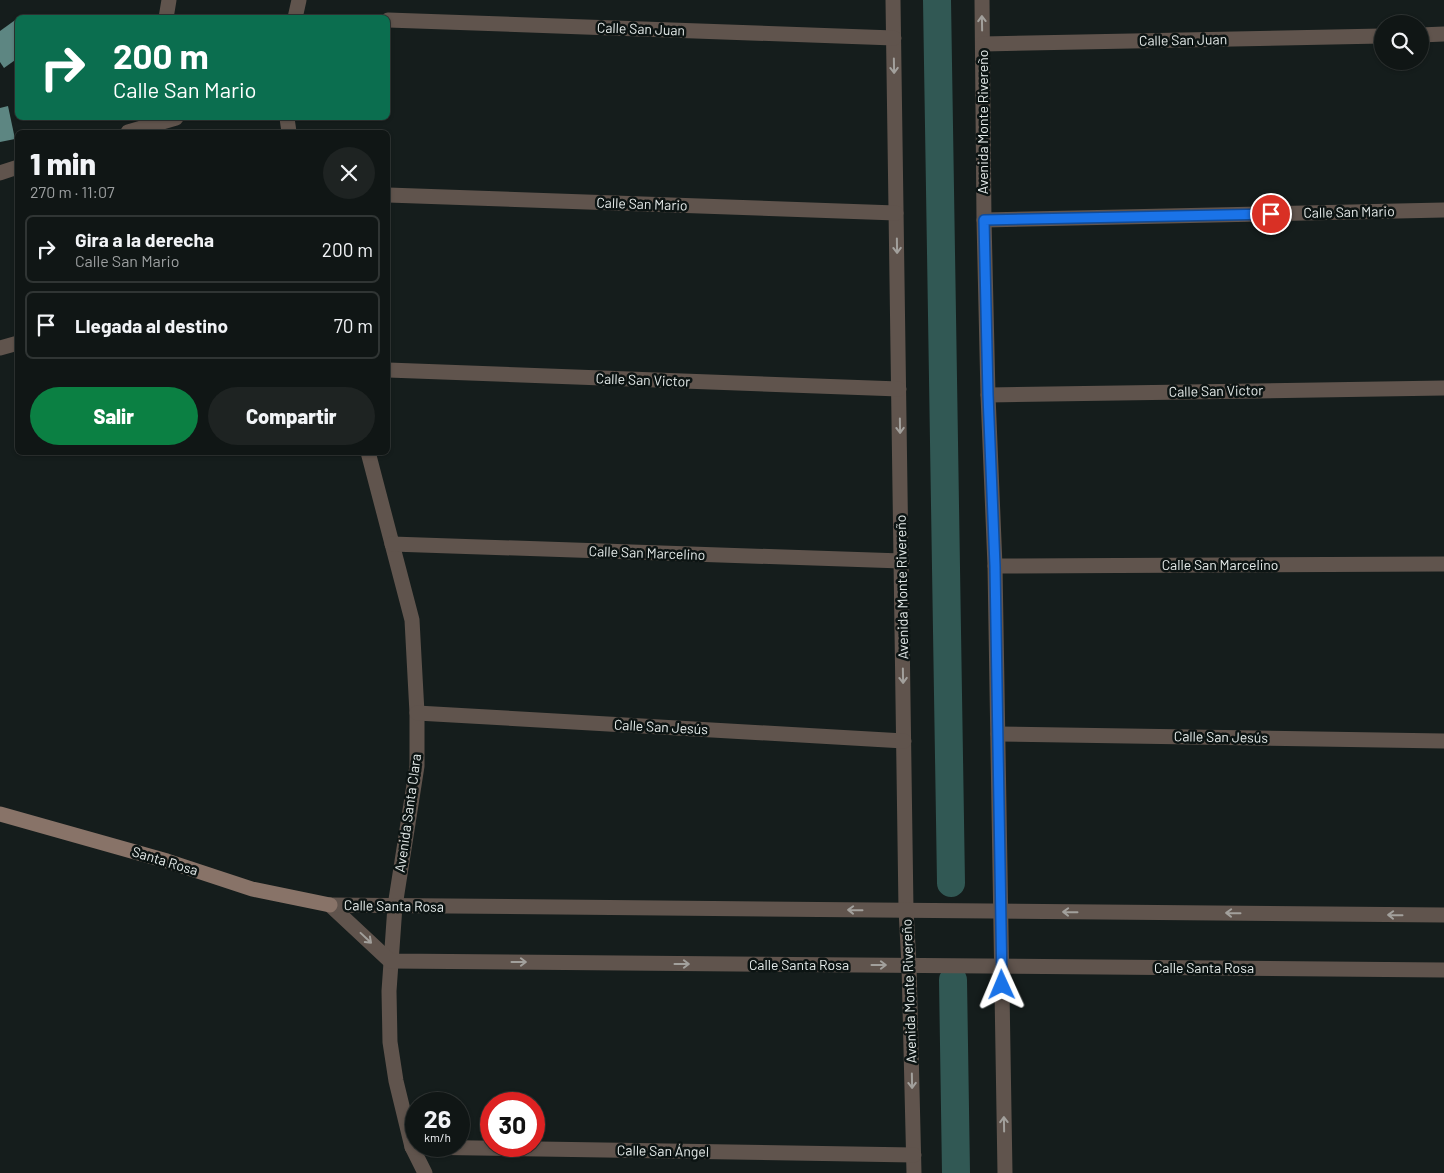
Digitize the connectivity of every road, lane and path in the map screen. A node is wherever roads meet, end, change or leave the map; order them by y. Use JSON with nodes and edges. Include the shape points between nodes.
{"nodes":[{"id":1,"x":169,"y":0,"type":"edge"},
{"id":2,"x":299,"y":0,"type":"edge"},
{"id":3,"x":893,"y":0,"type":"edge"},
{"id":4,"x":982,"y":0,"type":"edge"},
{"id":5,"x":166,"y":15,"type":"edge"},
{"id":6,"x":295,"y":15,"type":"edge"},
{"id":7,"x":390,"y":20,"type":"edge"},
{"id":8,"x":1444,"y":34,"type":"edge"},
{"id":9,"x":1429,"y":35,"type":"edge"},
{"id":10,"x":1374,"y":36,"type":"edge"},
{"id":11,"x":894,"y":38,"type":"junction"},
{"id":12,"x":983,"y":44,"type":"junction"},
{"id":13,"x":168,"y":120,"type":"edge"},
{"id":14,"x":144,"y":126,"type":"edge"},
{"id":15,"x":15,"y":169,"type":"edge"},
{"id":16,"x":0,"y":173,"type":"edge"},
{"id":17,"x":390,"y":195,"type":"edge"},
{"id":18,"x":1444,"y":210,"type":"edge"},
{"id":19,"x":896,"y":213,"type":"junction"},
{"id":20,"x":984,"y":220,"type":"junction"},
{"id":21,"x":15,"y":343,"type":"edge"},
{"id":22,"x":0,"y":348,"type":"edge"},
{"id":23,"x":390,"y":370,"type":"edge"},
{"id":24,"x":1444,"y":388,"type":"edge"},
{"id":25,"x":899,"y":389,"type":"junction"},
{"id":26,"x":988,"y":395,"type":"junction"},
{"id":27,"x":369,"y":455,"type":"edge"},
{"id":28,"x":392,"y":544,"type":"junction"},
{"id":29,"x":902,"y":561,"type":"junction"},
{"id":30,"x":1444,"y":564,"type":"edge"},
{"id":31,"x":995,"y":566,"type":"junction"},
{"id":32,"x":418,"y":714,"type":"junction"},
{"id":33,"x":998,"y":734,"type":"junction"},
{"id":34,"x":904,"y":741,"type":"junction"},
{"id":35,"x":1444,"y":741,"type":"edge"},
{"id":36,"x":0,"y":814,"type":"edge"},
{"id":37,"x":330,"y":905,"type":"junction"},
{"id":38,"x":395,"y":906,"type":"junction"},
{"id":39,"x":906,"y":910,"type":"junction"},
{"id":40,"x":1000,"y":911,"type":"junction"},
{"id":41,"x":1444,"y":915,"type":"edge"},
{"id":42,"x":390,"y":961,"type":"junction"},
{"id":43,"x":909,"y":966,"type":"junction"},
{"id":44,"x":1001,"y":967,"type":"junction"},
{"id":45,"x":1444,"y":970,"type":"edge"},
{"id":46,"x":405,"y":1118,"type":"edge"},
{"id":47,"x":470,"y":1148,"type":"edge"},
{"id":48,"x":914,"y":1155,"type":"junction"},
{"id":49,"x":417,"y":1157,"type":"edge"},
{"id":50,"x":425,"y":1173,"type":"edge"},
{"id":51,"x":914,"y":1173,"type":"edge"},
{"id":52,"x":1005,"y":1173,"type":"edge"}],
"edges":[{"from":1,"to":5,"type":"street"},
{"from":2,"to":6,"type":"street"},
{"from":3,"to":11,"type":"street","name":"Avenida Monte Rivereño"},
{"from":12,"to":4,"type":"street","name":"Avenida Monte Rivereño","one_way":true},
{"from":7,"to":11,"type":"street","name":"Calle San Juan"},
{"from":8,"to":9,"type":"street"},
{"from":10,"to":12,"type":"street","name":"Calle San Juan"},
{"from":11,"to":19,"type":"street","name":"Avenida Monte Rivereño","one_way":true},
{"from":12,"to":20,"type":"street","name":"Avenida Monte Rivereño"},
{"from":13,"to":14,"type":"street"},
{"from":15,"to":16,"type":"street"},
{"from":17,"to":19,"type":"street","name":"Calle San Mario"},
{"from":18,"to":20,"type":"street","name":"Calle San Mario"},
{"from":19,"to":25,"type":"street","name":"Avenida Monte Rivereño","one_way":true},
{"from":20,"to":26,"type":"street","name":"Avenida Monte Rivereño"},
{"from":21,"to":22,"type":"street"},
{"from":23,"to":25,"type":"street","name":"Calle San Victor"},
{"from":24,"to":26,"type":"street","name":"Calle San Victor"},
{"from":25,"to":29,"type":"street","name":"Avenida Monte Rivereño","one_way":true},
{"from":26,"to":31,"type":"street","name":"Avenida Monte Rivereño"},
{"from":27,"to":28,"type":"street","name":"Avenida Santa Clara"},
{"from":28,"to":29,"type":"street","name":"Calle San Marcelino"},
{"from":28,"to":32,"type":"street","name":"Avenida Santa Clara","via":[[412,620]]},
{"from":29,"to":34,"type":"street","name":"Avenida Monte Rivereño","one_way":true},
{"from":30,"to":31,"type":"street","name":"Calle San Marcelino"},
{"from":31,"to":33,"type":"street","name":"Avenida Monte Rivereño"},
{"from":32,"to":34,"type":"street","name":"Calle San Jesús"},
{"from":32,"to":38,"type":"street","name":"Avenida Santa Clara","via":[[417,766]]},
{"from":33,"to":35,"type":"street","name":"Calle San Jesús"},
{"from":33,"to":40,"type":"street","name":"Avenida Monte Rivereño"},
{"from":34,"to":39,"type":"street","name":"Avenida Monte Rivereño"},
{"from":36,"to":37,"type":"main road","name":"Santa Rosa","via":[[167,861],[252,889]]},
{"from":37,"to":38,"type":"street","name":"Calle Santa Rosa"},
{"from":37,"to":42,"type":"street","name":"Calle Santa Rosa","one_way":true},
{"from":39,"to":38,"type":"street","name":"Calle Santa Rosa","one_way":true},
{"from":38,"to":42,"type":"street","name":"Avenida Santa Clara"},
{"from":39,"to":40,"type":"street","name":"Calle Santa Rosa"},
{"from":39,"to":43,"type":"street","name":"Avenida Monte Rivereño"},
{"from":41,"to":40,"type":"street","name":"Calle Santa Rosa","one_way":true},
{"from":40,"to":44,"type":"street","name":"Avenida Monte Rivereño"},
{"from":42,"to":43,"type":"street","name":"Calle Santa Rosa","one_way":true},
{"from":42,"to":46,"type":"street","name":"Avenida Santa Clara","via":[[390,1042]]},
{"from":43,"to":44,"type":"street","name":"Calle Santa Rosa"},
{"from":43,"to":48,"type":"street","name":"Avenida Monte Rivereño","one_way":true},
{"from":44,"to":45,"type":"street","name":"Calle Santa Rosa"},
{"from":52,"to":44,"type":"street","name":"Avenida Monte Rivereño","one_way":true},
{"from":47,"to":48,"type":"street","name":"Calle San Ángel"},
{"from":48,"to":51,"type":"street","name":"Avenida Monte Rivereño"},
{"from":49,"to":50,"type":"street","name":"Avenida Santa Clara"}]}
